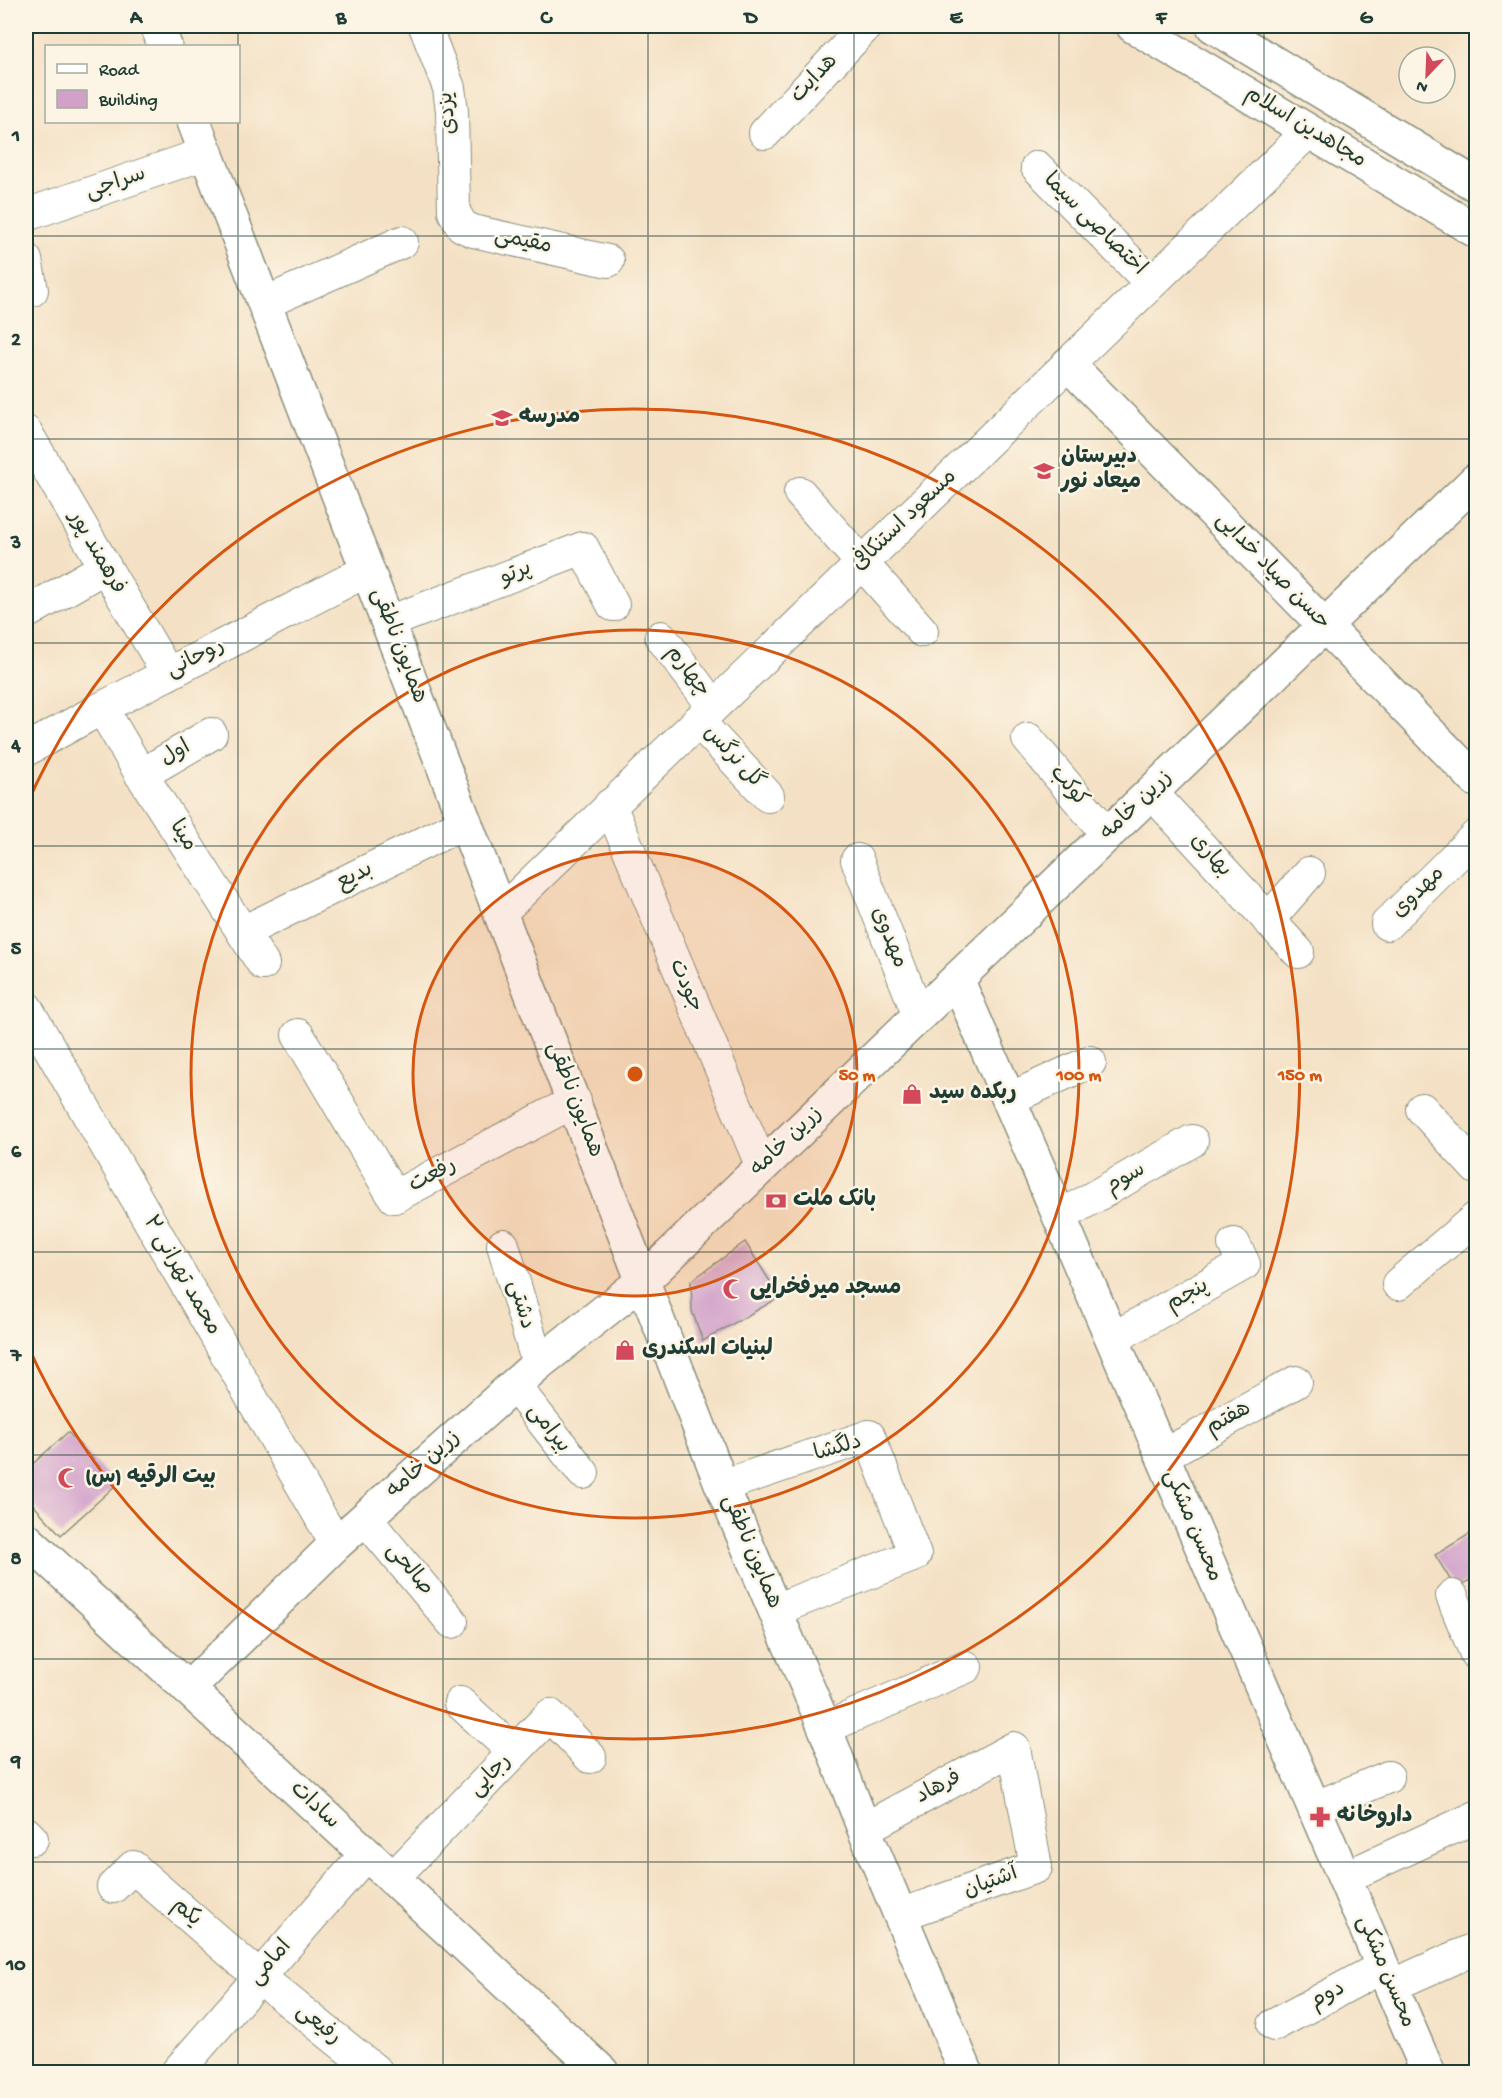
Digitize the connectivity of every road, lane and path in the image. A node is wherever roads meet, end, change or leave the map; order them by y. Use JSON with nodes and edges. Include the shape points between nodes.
{"nodes":[{"id":1,"x":157,"y":26,"type":"edge"},
{"id":2,"x":425,"y":26,"type":"edge"},
{"id":3,"x":866,"y":26,"type":"edge"},
{"id":4,"x":1133,"y":26,"type":"edge"},
{"id":5,"x":1213,"y":26,"type":"edge"},
{"id":6,"x":165,"y":45,"type":"edge"},
{"id":7,"x":195,"y":123,"type":"edge"},
{"id":8,"x":1309,"y":131,"type":"junction"},
{"id":9,"x":765,"y":133,"type":"dead end"},
{"id":10,"x":207,"y":153,"type":"junction"},
{"id":11,"x":1037,"y":167,"type":"dead end"},
{"id":12,"x":1476,"y":185,"type":"edge"},
{"id":13,"x":454,"y":204,"type":"joint"},
{"id":14,"x":26,"y":215,"type":"edge"},
{"id":15,"x":1476,"y":231,"type":"edge"},
{"id":16,"x":402,"y":242,"type":"dead end"},
{"id":17,"x":26,"y":260,"type":"edge"},
{"id":18,"x":608,"y":261,"type":"dead end"},
{"id":19,"x":1151,"y":283,"type":"junction"},
{"id":20,"x":32,"y":290,"type":"dead end"},
{"id":21,"x":265,"y":303,"type":"junction"},
{"id":22,"x":1068,"y":364,"type":"junction"},
{"id":23,"x":26,"y":432,"type":"edge"},
{"id":24,"x":34,"y":467,"type":"edge"},
{"id":25,"x":1476,"y":480,"type":"edge"},
{"id":26,"x":800,"y":493,"type":"dead end"},
{"id":27,"x":862,"y":562,"type":"junction"},
{"id":28,"x":105,"y":567,"type":"junction"},
{"id":29,"x":368,"y":570,"type":"junction"},
{"id":30,"x":613,"y":605,"type":"dead end"},
{"id":31,"x":26,"y":612,"type":"edge"},
{"id":32,"x":388,"y":622,"type":"junction"},
{"id":33,"x":1324,"y":626,"type":"junction"},
{"id":34,"x":922,"y":631,"type":"dead end"},
{"id":35,"x":661,"y":637,"type":"dead end"},
{"id":36,"x":168,"y":674,"type":"junction"},
{"id":37,"x":102,"y":708,"type":"junction"},
{"id":38,"x":706,"y":713,"type":"junction"},
{"id":39,"x":211,"y":734,"type":"dead end"},
{"id":40,"x":1028,"y":739,"type":"dead end"},
{"id":41,"x":26,"y":750,"type":"edge"},
{"id":42,"x":141,"y":775,"type":"junction"},
{"id":43,"x":1476,"y":780,"type":"edge"},
{"id":44,"x":1152,"y":792,"type":"junction"},
{"id":45,"x":768,"y":796,"type":"dead end"},
{"id":46,"x":610,"y":805,"type":"junction"},
{"id":47,"x":466,"y":822,"type":"junction"},
{"id":48,"x":1107,"y":834,"type":"junction"},
{"id":49,"x":1476,"y":836,"type":"edge"},
{"id":50,"x":857,"y":860,"type":"dead end"},
{"id":51,"x":1310,"y":873,"type":"dead end"},
{"id":52,"x":501,"y":912,"type":"junction"},
{"id":53,"x":1268,"y":920,"type":"junction"},
{"id":54,"x":1387,"y":924,"type":"dead end"},
{"id":55,"x":243,"y":932,"type":"junction"},
{"id":56,"x":1298,"y":952,"type":"dead end"},
{"id":57,"x":263,"y":964,"type":"dead end"},
{"id":58,"x":957,"y":979,"type":"junction"},
{"id":59,"x":26,"y":1008,"type":"edge"},
{"id":60,"x":919,"y":1016,"type":"junction"},
{"id":61,"x":298,"y":1035,"type":"dead end"},
{"id":62,"x":1090,"y":1062,"type":"dead end"},
{"id":63,"x":1009,"y":1100,"type":"junction"},
{"id":64,"x":574,"y":1101,"type":"junction"},
{"id":65,"x":1422,"y":1109,"type":"dead end"},
{"id":66,"x":1192,"y":1141,"type":"dead end"},
{"id":67,"x":762,"y":1167,"type":"junction"},
{"id":68,"x":1476,"y":1168,"type":"edge"},
{"id":69,"x":1059,"y":1217,"type":"junction"},
{"id":70,"x":1476,"y":1218,"type":"edge"},
{"id":71,"x":1234,"y":1244,"type":"dead end"},
{"id":72,"x":503,"y":1245,"type":"dead end"},
{"id":73,"x":644,"y":1280,"type":"junction"},
{"id":74,"x":1398,"y":1284,"type":"dead end"},
{"id":75,"x":1112,"y":1339,"type":"junction"},
{"id":76,"x":526,"y":1374,"type":"junction"},
{"id":77,"x":1296,"y":1382,"type":"dead end"},
{"id":78,"x":1162,"y":1456,"type":"junction"},
{"id":79,"x":583,"y":1473,"type":"dead end"},
{"id":80,"x":722,"y":1486,"type":"junction"},
{"id":81,"x":365,"y":1518,"type":"junction"},
{"id":82,"x":26,"y":1539,"type":"edge"},
{"id":83,"x":336,"y":1544,"type":"junction"},
{"id":84,"x":1452,"y":1596,"type":"dead end"},
{"id":85,"x":775,"y":1610,"type":"junction"},
{"id":86,"x":452,"y":1622,"type":"dead end"},
{"id":87,"x":1476,"y":1654,"type":"edge"},
{"id":88,"x":966,"y":1667,"type":"dead end"},
{"id":89,"x":188,"y":1689,"type":"junction"},
{"id":90,"x":460,"y":1703,"type":"dead end"},
{"id":91,"x":825,"y":1728,"type":"junction"},
{"id":92,"x":1014,"y":1748,"type":"joint"},
{"id":93,"x":514,"y":1752,"type":"junction"},
{"id":94,"x":590,"y":1757,"type":"dead end"},
{"id":95,"x":1388,"y":1777,"type":"dead end"},
{"id":96,"x":1314,"y":1808,"type":"junction"},
{"id":97,"x":1476,"y":1817,"type":"edge"},
{"id":98,"x":864,"y":1829,"type":"junction"},
{"id":99,"x":366,"y":1854,"type":"junction"},
{"id":100,"x":1344,"y":1878,"type":"junction"},
{"id":101,"x":392,"y":1879,"type":"junction"},
{"id":102,"x":113,"y":1887,"type":"dead end"},
{"id":103,"x":900,"y":1915,"type":"junction"},
{"id":104,"x":1476,"y":1948,"type":"edge"},
{"id":105,"x":1387,"y":1976,"type":"junction"},
{"id":106,"x":259,"y":1977,"type":"junction"},
{"id":107,"x":1274,"y":2025,"type":"dead end"},
{"id":108,"x":177,"y":2073,"type":"edge"},
{"id":109,"x":377,"y":2073,"type":"edge"},
{"id":110,"x":602,"y":2073,"type":"edge"},
{"id":111,"x":966,"y":2073,"type":"edge"},
{"id":112,"x":1428,"y":2073,"type":"edge"}],
"edges":[{"from":1,"to":6,"type":"main road"},
{"from":2,"to":13,"type":"street","name":"یزدی","via":[[448,88],[452,111]]},
{"from":3,"to":9,"type":"street","name":"هدایت"},
{"from":4,"to":8,"type":"main road","name":"مجاهدین اسلام"},
{"from":5,"to":12,"type":"main road","name":"مجاهدین اسلام"},
{"from":7,"to":10,"type":"main road","name":"همایون ناطقی"},
{"from":8,"to":15,"type":"main road","name":"مجاهدین اسلام"},
{"from":8,"to":19,"type":"street","name":"مسعود استنکافی"},
{"from":10,"to":14,"type":"street","name":"سراجی"},
{"from":10,"to":21,"type":"main road","name":"همایون ناطقی"},
{"from":11,"to":19,"type":"street","name":"اختصاصی سیما"},
{"from":13,"to":18,"type":"street","name":"مقیمی","via":[[457,219],[467,229]]},
{"from":16,"to":21,"type":"street"},
{"from":17,"to":20,"type":"street"},
{"from":19,"to":22,"type":"street","name":"مسعود استنکافی"},
{"from":21,"to":29,"type":"main road","name":"همایون ناطقی"},
{"from":22,"to":27,"type":"street","name":"مسعود استنکافی"},
{"from":22,"to":33,"type":"main road","name":"حسن صیاد خدایی"},
{"from":23,"to":24,"type":"street","name":"فرهمند پور"},
{"from":24,"to":28,"type":"street","name":"فرهمند پور"},
{"from":25,"to":33,"type":"main road","name":"زرین خامه"},
{"from":26,"to":27,"type":"street"},
{"from":27,"to":34,"type":"street"},
{"from":27,"to":38,"type":"street","name":"مسعود استنکافی"},
{"from":28,"to":31,"type":"street"},
{"from":28,"to":36,"type":"street","name":"فرهمند پور"},
{"from":29,"to":32,"type":"main road","name":"همایون ناطقی"},
{"from":29,"to":36,"type":"street","name":"روحانی"},
{"from":30,"to":32,"type":"street","name":"پرتو","via":[[583,548]]},
{"from":32,"to":47,"type":"main road","name":"همایون ناطقی"},
{"from":33,"to":43,"type":"main road","name":"حسن صیاد خدایی"},
{"from":33,"to":44,"type":"main road","name":"زرین خامه"},
{"from":35,"to":38,"type":"street","name":"چهارم"},
{"from":36,"to":37,"type":"street","name":"روحانی"},
{"from":37,"to":41,"type":"street","name":"روحانی"},
{"from":37,"to":42,"type":"street","name":"مینا"},
{"from":38,"to":45,"type":"street","name":"گل نرگس"},
{"from":38,"to":46,"type":"street","name":"مسعود استنکافی"},
{"from":39,"to":42,"type":"street","name":"اول"},
{"from":40,"to":48,"type":"street","name":"کوکب"},
{"from":42,"to":55,"type":"street","name":"مینا"},
{"from":44,"to":48,"type":"main road","name":"زرین خامه"},
{"from":44,"to":53,"type":"street","name":"بهاری"},
{"from":46,"to":52,"type":"street","name":"مسعود استنکافی"},
{"from":46,"to":67,"type":"street","name":"جودت"},
{"from":47,"to":52,"type":"main road","name":"همایون ناطقی"},
{"from":47,"to":55,"type":"street","name":"بدیع"},
{"from":48,"to":58,"type":"main road","name":"زرین خامه"},
{"from":49,"to":54,"type":"street","name":"مهدوی"},
{"from":50,"to":60,"type":"street","name":"مهدوی"},
{"from":51,"to":53,"type":"street"},
{"from":52,"to":64,"type":"main road","name":"همایون ناطقی"},
{"from":53,"to":56,"type":"street","name":"بهاری"},
{"from":55,"to":57,"type":"street","name":"مینا"},
{"from":58,"to":60,"type":"main road","name":"زرین خامه"},
{"from":58,"to":63,"type":"main road","name":"محسن مشکی"},
{"from":59,"to":83,"type":"street","name":"محمد تهرانی ۲"},
{"from":60,"to":67,"type":"main road","name":"زرین خامه"},
{"from":61,"to":64,"type":"street","name":"رفعت","via":[[394,1197]]},
{"from":62,"to":63,"type":"street"},
{"from":63,"to":69,"type":"main road","name":"محسن مشکی"},
{"from":64,"to":73,"type":"main road","name":"همایون ناطقی"},
{"from":65,"to":68,"type":"street"},
{"from":66,"to":69,"type":"street","name":"سوم"},
{"from":67,"to":73,"type":"main road","name":"زرین خامه"},
{"from":69,"to":75,"type":"main road","name":"محسن مشکی"},
{"from":70,"to":74,"type":"street"},
{"from":71,"to":75,"type":"street","name":"پنجم","via":[[1244,1264]]},
{"from":72,"to":76,"type":"street","name":"دشتی"},
{"from":73,"to":76,"type":"main road","name":"زرین خامه"},
{"from":73,"to":80,"type":"main road","name":"همایون ناطقی"},
{"from":75,"to":78,"type":"main road","name":"محسن مشکی"},
{"from":76,"to":79,"type":"street","name":"بیرامی"},
{"from":76,"to":81,"type":"main road","name":"زرین خامه"},
{"from":77,"to":78,"type":"street","name":"هفتم"},
{"from":78,"to":96,"type":"main road","name":"محسن مشکی"},
{"from":80,"to":85,"type":"main road","name":"همایون ناطقی"},
{"from":80,"to":85,"type":"street","name":"دلگشا","via":[[869,1436],[915,1555]]},
{"from":81,"to":83,"type":"main road","name":"زرین خامه"},
{"from":81,"to":86,"type":"street","name":"صالحی"},
{"from":82,"to":89,"type":"main road","name":"سادات"},
{"from":83,"to":89,"type":"main road","name":"زرین خامه"},
{"from":84,"to":87,"type":"street"},
{"from":85,"to":91,"type":"main road","name":"همایون ناطقی"},
{"from":88,"to":91,"type":"street"},
{"from":89,"to":99,"type":"main road","name":"سادات"},
{"from":90,"to":93,"type":"street"},
{"from":91,"to":98,"type":"main road","name":"همایون ناطقی"},
{"from":92,"to":98,"type":"street","name":"فرهاد"},
{"from":92,"to":103,"type":"street","name":"آشتیان","via":[[1036,1867]]},
{"from":93,"to":94,"type":"street","name":"رجایی","via":[[550,1715]]},
{"from":93,"to":101,"type":"street","name":"رجایی"},
{"from":95,"to":96,"type":"street"},
{"from":96,"to":100,"type":"main road","name":"محسن مشکی"},
{"from":97,"to":100,"type":"street"},
{"from":98,"to":103,"type":"main road","name":"همایون ناطقی"},
{"from":99,"to":101,"type":"main road","name":"سادات"},
{"from":99,"to":106,"type":"street","name":"امامی"},
{"from":100,"to":105,"type":"main road","name":"محسن مشکی"},
{"from":101,"to":110,"type":"main road","name":"سادات"},
{"from":102,"to":106,"type":"street","name":"یکم","via":[[133,1867]]},
{"from":103,"to":111,"type":"main road","name":"همایون ناطقی"},
{"from":104,"to":105,"type":"street","name":"دوم"},
{"from":105,"to":107,"type":"street","name":"دوم"},
{"from":105,"to":112,"type":"main road","name":"محسن مشکی"},
{"from":106,"to":108,"type":"street","name":"امامی"},
{"from":106,"to":109,"type":"street","name":"رفیعی"}]}
